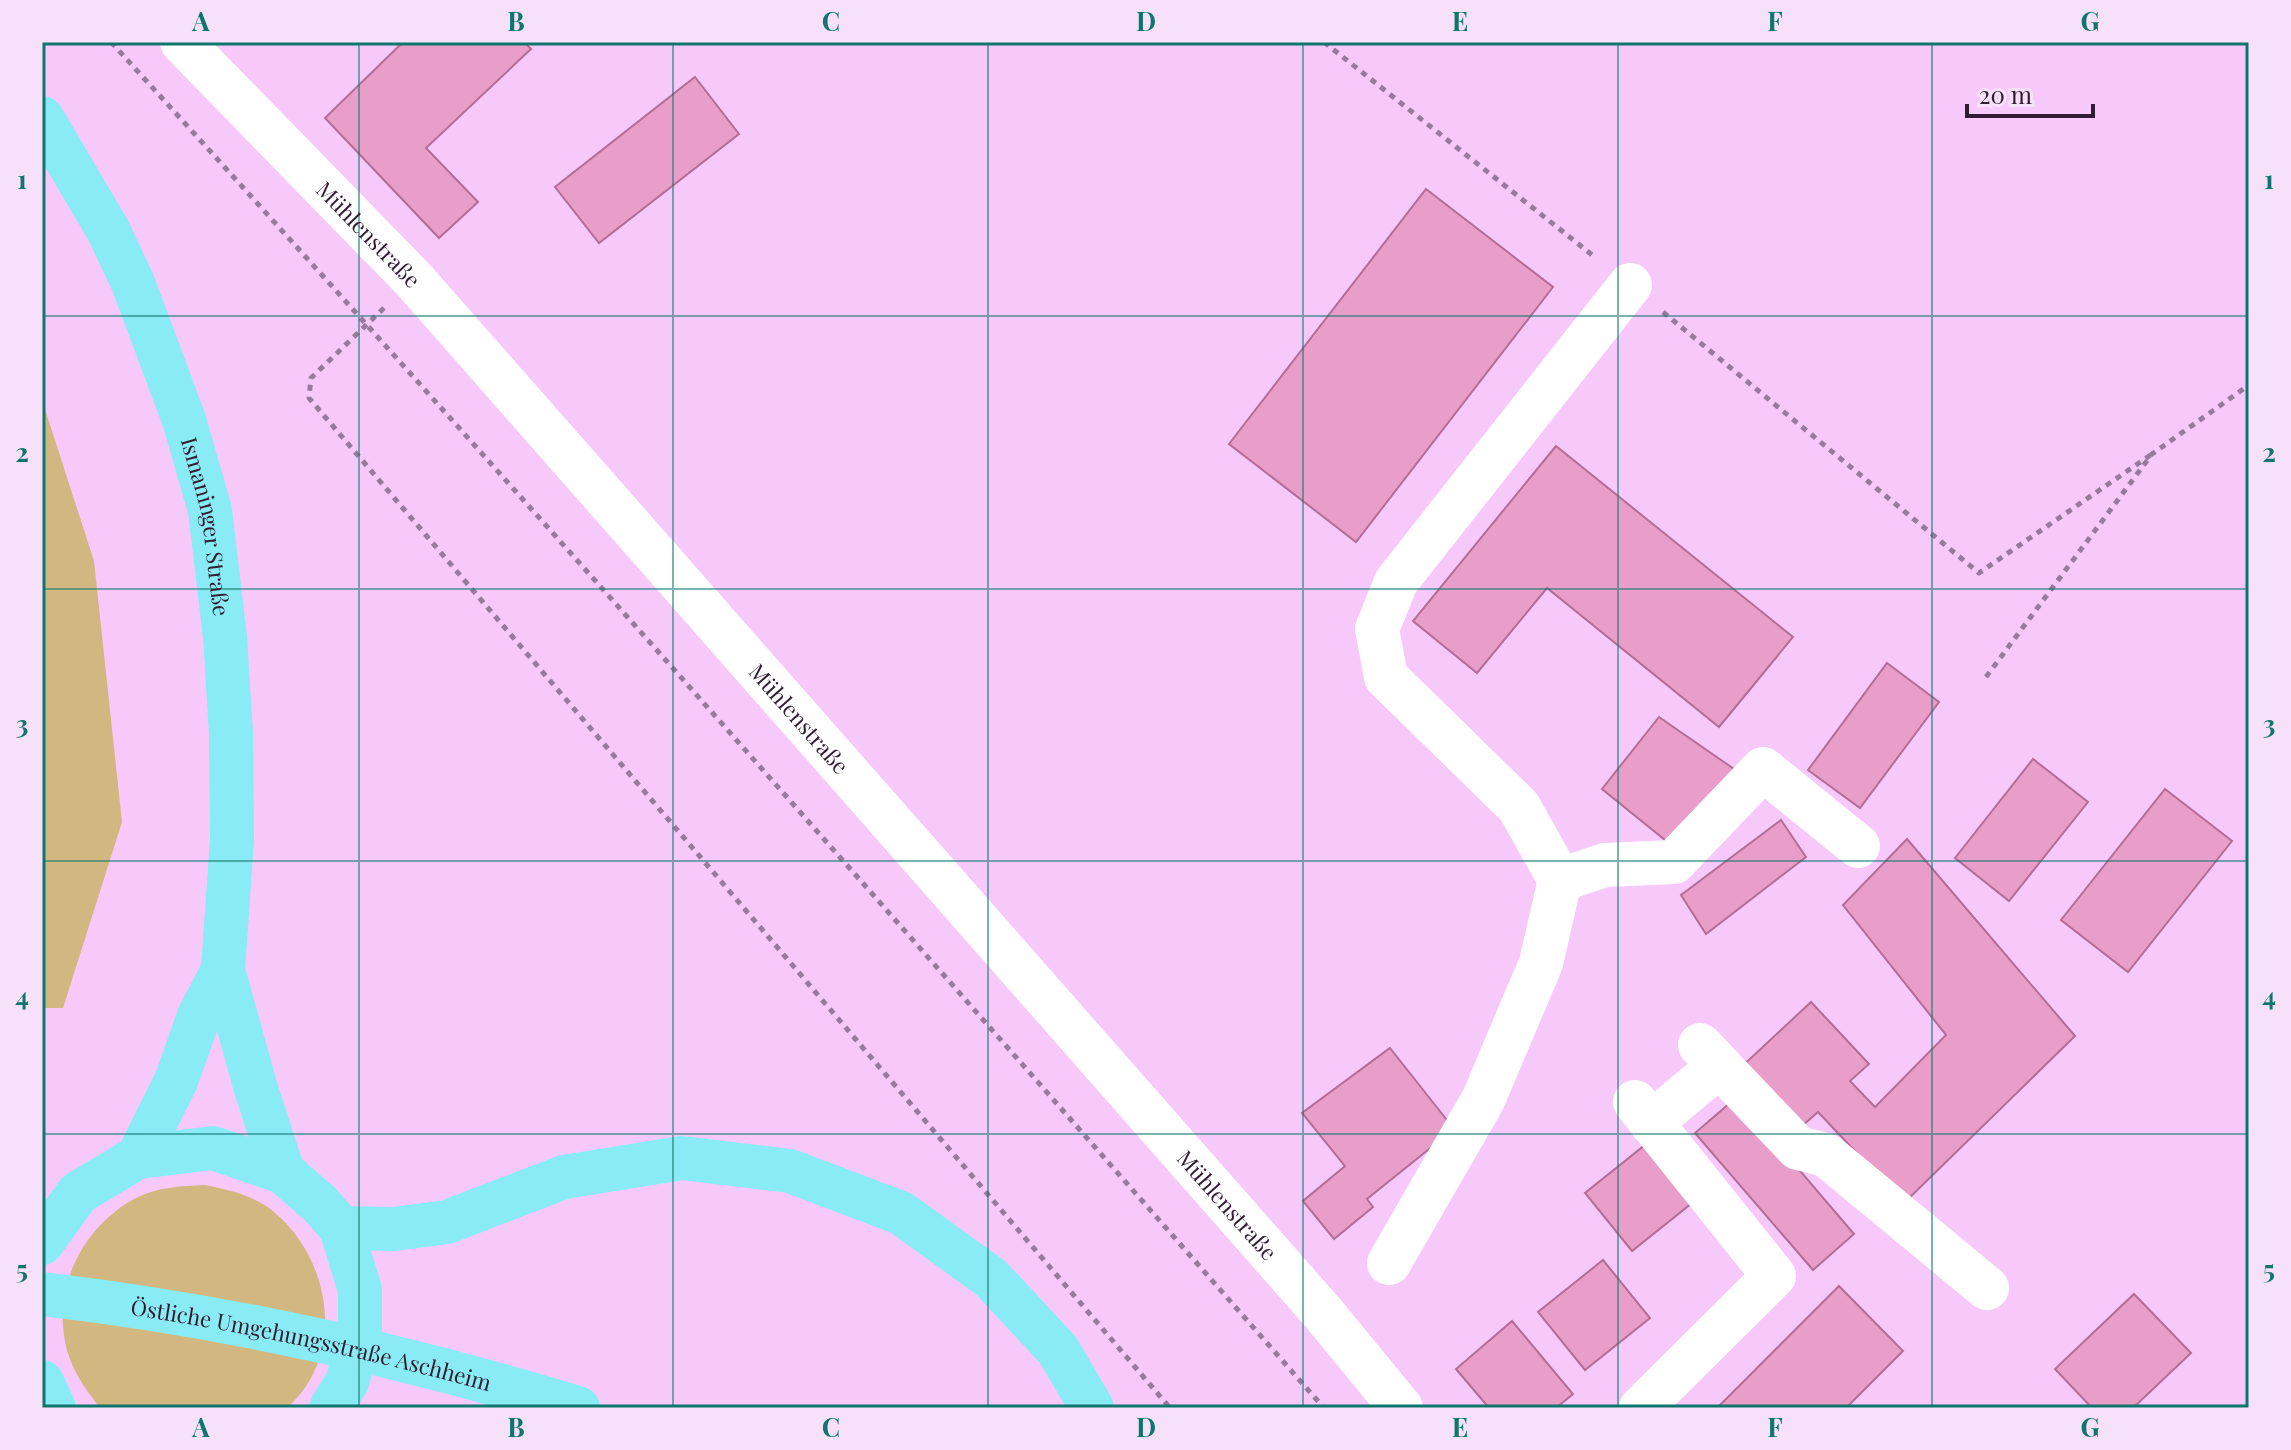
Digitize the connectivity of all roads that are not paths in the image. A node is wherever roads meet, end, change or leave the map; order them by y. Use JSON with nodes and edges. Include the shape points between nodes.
{"nodes":[{"id":1,"x":203,"y":49,"type":"edge"},
{"id":2,"x":42,"y":118,"type":"edge"},
{"id":3,"x":1630,"y":285,"type":"road end"},
{"id":4,"x":1858,"y":846,"type":"dead end"},
{"id":5,"x":1560,"y":880,"type":"junction"},
{"id":6,"x":223,"y":970,"type":"junction"},
{"id":7,"x":138,"y":1157,"type":"junction"},
{"id":8,"x":283,"y":1172,"type":"junction"},
{"id":9,"x":60,"y":1187,"type":"edge"},
{"id":10,"x":341,"y":1228,"type":"junction"},
{"id":11,"x":42,"y":1243,"type":"edge"},
{"id":12,"x":1389,"y":1263,"type":"dead end"},
{"id":13,"x":1987,"y":1288,"type":"dead end"},
{"id":14,"x":42,"y":1294,"type":"edge"},
{"id":15,"x":42,"y":1382,"type":"edge"},
{"id":16,"x":54,"y":1408,"type":"edge"},
{"id":17,"x":331,"y":1408,"type":"edge"},
{"id":18,"x":578,"y":1408,"type":"edge"},
{"id":19,"x":1092,"y":1408,"type":"edge"},
{"id":20,"x":1401,"y":1408,"type":"edge"},
{"id":21,"x":1641,"y":1408,"type":"edge"}],
"edges":[{"from":1,"to":20,"type":"street","name":"Mühlenstraße","via":[[414,280]]},
{"from":2,"to":6,"type":"main road","name":"Ismaninger Straße","via":[[133,283],[184,420],[210,510],[231,734],[232,839]]},
{"from":3,"to":5,"type":"street","via":[[1396,582],[1377,629],[1386,677],[1519,807]]},
{"from":4,"to":5,"type":"street","via":[[1763,769],[1674,862],[1605,865]]},
{"from":5,"to":12,"type":"street","via":[[1541,963],[1483,1100]]},
{"from":6,"to":7,"type":"main road"},
{"from":6,"to":8,"type":"main road"},
{"from":7,"to":8,"type":"main road","via":[[213,1148]]},
{"from":7,"to":9,"type":"main road"},
{"from":8,"to":10,"type":"main road"},
{"from":9,"to":11,"type":"main road"},
{"from":10,"to":17,"type":"main road","via":[[360,1290],[360,1337],[347,1382]]},
{"from":10,"to":19,"type":"main road","via":[[447,1222],[564,1177],[682,1158],[790,1171],[901,1213],[991,1278],[1058,1350]]},
{"from":13,"to":21,"type":"street","via":[[1826,1155],[1798,1148],[1709,1056],[1643,1112],[1774,1276]]},
{"from":14,"to":18,"type":"main road","name":"Östliche Umgehungsstraße Aschheim","via":[[230,1321],[473,1376]]},
{"from":15,"to":16,"type":"main road"}]}
